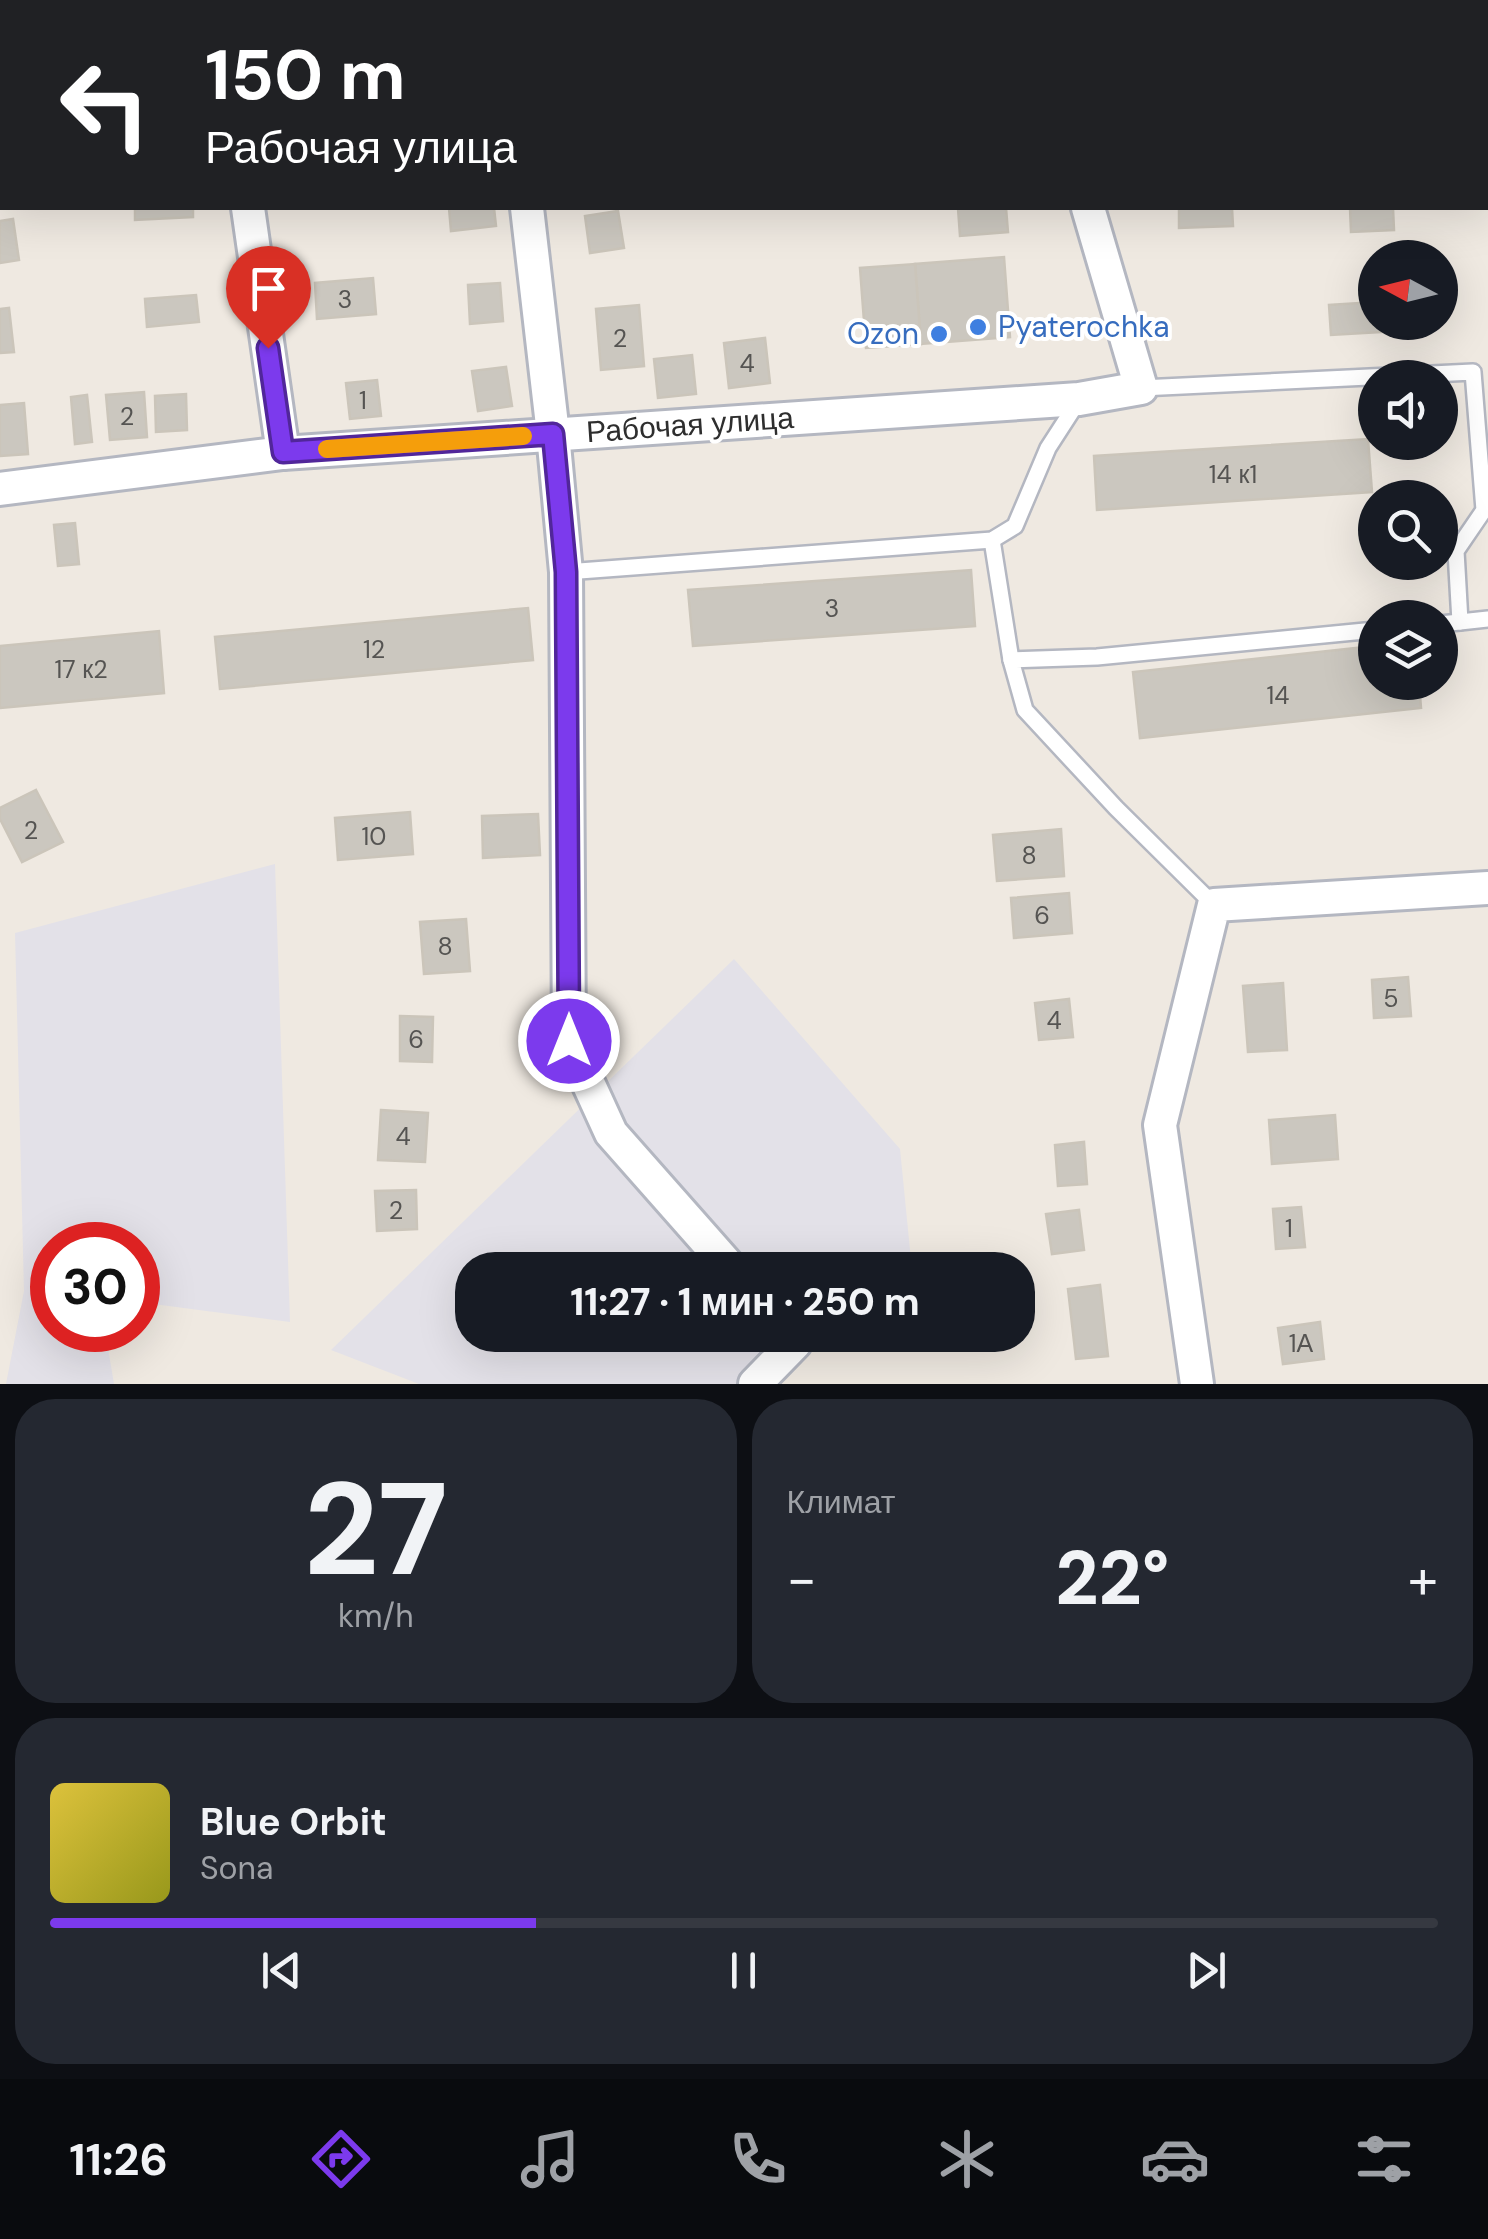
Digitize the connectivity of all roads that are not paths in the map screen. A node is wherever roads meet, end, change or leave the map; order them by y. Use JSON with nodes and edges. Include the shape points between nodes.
{"nodes":[{"id":1,"x":248,"y":210,"type":"edge"},
{"id":2,"x":527,"y":210,"type":"edge"},
{"id":3,"x":1089,"y":210,"type":"edge"},
{"id":4,"x":1141,"y":388,"type":"junction"},
{"id":5,"x":1079,"y":400,"type":"junction"},
{"id":6,"x":553,"y":434,"type":"junction"},
{"id":7,"x":283,"y":452,"type":"junction"},
{"id":8,"x":0,"y":489,"type":"edge"},
{"id":9,"x":992,"y":540,"type":"junction"},
{"id":10,"x":566,"y":572,"type":"junction"},
{"id":11,"x":1488,"y":620,"type":"edge"},
{"id":12,"x":1460,"y":622,"type":"joint"},
{"id":13,"x":1358,"y":632,"type":"edge"},
{"id":14,"x":1010,"y":660,"type":"junction"},
{"id":15,"x":1488,"y":888,"type":"edge"},
{"id":16,"x":1214,"y":905,"type":"junction"},
{"id":17,"x":716,"y":1252,"type":"edge"},
{"id":18,"x":786,"y":1352,"type":"edge"},
{"id":19,"x":755,"y":1384,"type":"edge"},
{"id":20,"x":1197,"y":1384,"type":"edge"}],
"edges":[{"from":1,"to":7,"type":"street"},
{"from":2,"to":6,"type":"street"},
{"from":3,"to":4,"type":"street"},
{"from":4,"to":5,"type":"street","name":"Рабочая улица"},
{"from":4,"to":12,"type":"lane","via":[[1474,372],[1484,510],[1456,551]]},
{"from":5,"to":6,"type":"street","name":"Рабочая улица"},
{"from":5,"to":9,"type":"lane","via":[[1048,448],[1015,526]]},
{"from":6,"to":7,"type":"street","name":"Рабочая улица"},
{"from":6,"to":10,"type":"street"},
{"from":7,"to":8,"type":"street","name":"Рабочая улица"},
{"from":9,"to":10,"type":"lane"},
{"from":9,"to":14,"type":"lane"},
{"from":10,"to":17,"type":"street","via":[[569,1041],[612,1133]]},
{"from":11,"to":12,"type":"lane"},
{"from":13,"to":14,"type":"lane"},
{"from":14,"to":16,"type":"lane","via":[[1025,710]]},
{"from":15,"to":16,"type":"street"},
{"from":16,"to":20,"type":"street","via":[[1160,1125]]},
{"from":18,"to":19,"type":"street"}]}
